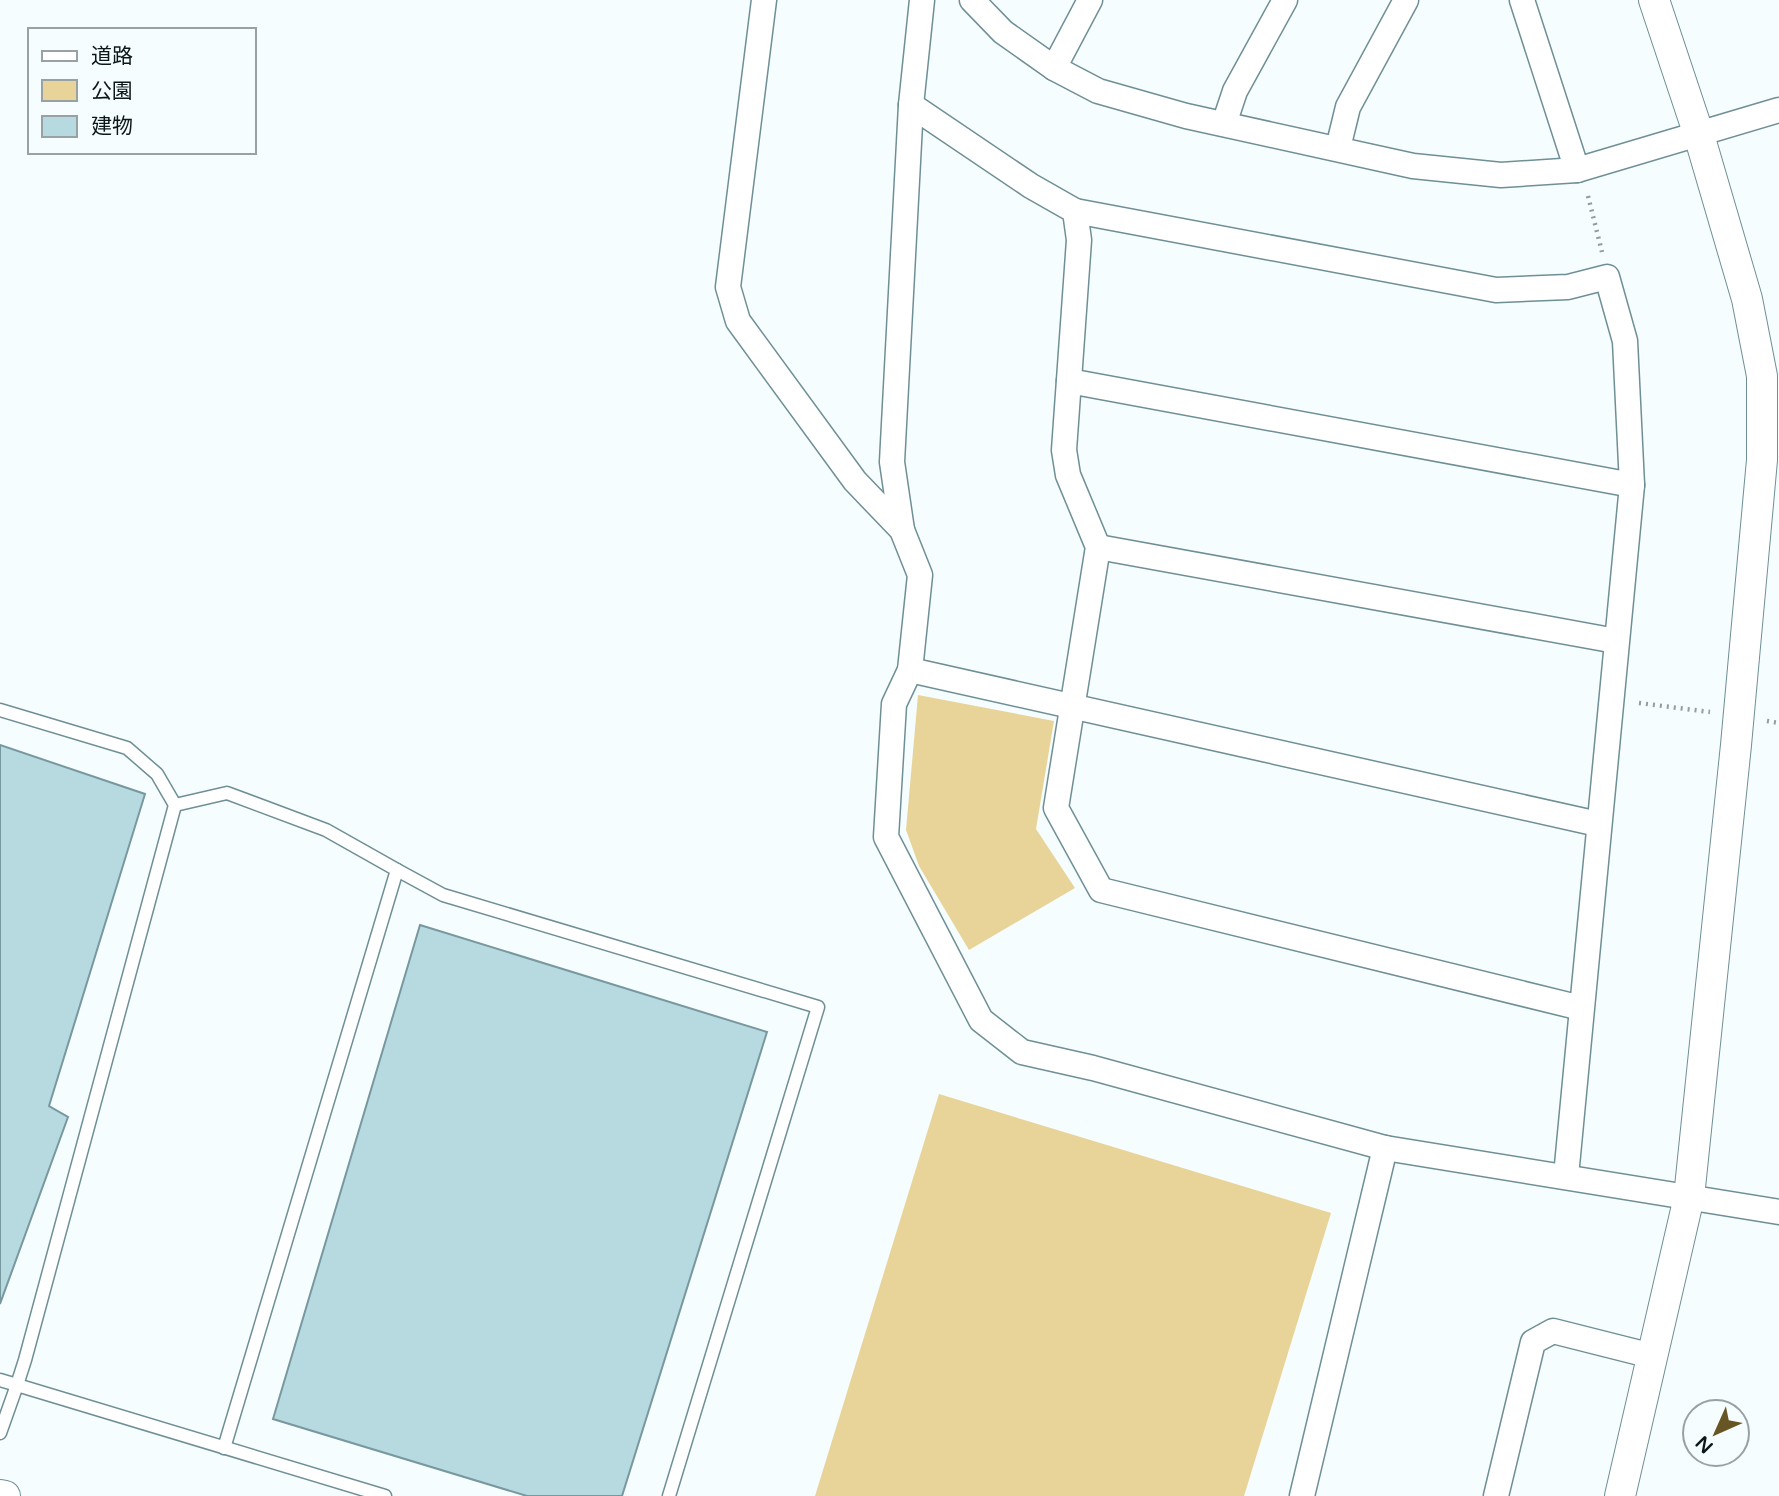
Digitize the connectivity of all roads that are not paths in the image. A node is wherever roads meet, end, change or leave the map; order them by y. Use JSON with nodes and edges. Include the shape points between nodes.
{"nodes":[{"id":1,"x":764,"y":0,"type":"edge"},
{"id":2,"x":922,"y":0,"type":"edge"},
{"id":3,"x":972,"y":0,"type":"edge"},
{"id":4,"x":1090,"y":0,"type":"edge"},
{"id":5,"x":1284,"y":0,"type":"edge"},
{"id":6,"x":1406,"y":0,"type":"edge"},
{"id":7,"x":1522,"y":0,"type":"edge"},
{"id":8,"x":1654,"y":0,"type":"edge"},
{"id":9,"x":1054,"y":68,"type":"junction"},
{"id":10,"x":911,"y":105,"type":"junction"},
{"id":11,"x":1779,"y":110,"type":"edge"},
{"id":12,"x":1224,"y":124,"type":"junction"},
{"id":13,"x":1699,"y":135,"type":"junction"},
{"id":14,"x":1338,"y":148,"type":"junction"},
{"id":15,"x":1577,"y":170,"type":"junction"},
{"id":16,"x":1075,"y":211,"type":"junction"},
{"id":17,"x":1069,"y":381,"type":"junction"},
{"id":18,"x":1632,"y":485,"type":"junction"},
{"id":19,"x":902,"y":530,"type":"junction"},
{"id":20,"x":1098,"y":547,"type":"junction"},
{"id":21,"x":1616,"y":641,"type":"junction"},
{"id":22,"x":910,"y":670,"type":"junction"},
{"id":23,"x":1074,"y":706,"type":"junction"},
{"id":24,"x":0,"y":710,"type":"edge"},
{"id":25,"x":175,"y":805,"type":"junction"},
{"id":26,"x":1598,"y":824,"type":"junction"},
{"id":27,"x":397,"y":870,"type":"junction"},
{"id":28,"x":1581,"y":1008,"type":"junction"},
{"id":29,"x":1385,"y":1148,"type":"junction"},
{"id":30,"x":1566,"y":1176,"type":"junction"},
{"id":31,"x":1689,"y":1197,"type":"junction"},
{"id":32,"x":1779,"y":1212,"type":"edge"},
{"id":33,"x":1652,"y":1356,"type":"junction"},
{"id":34,"x":0,"y":1380,"type":"edge"},
{"id":35,"x":17,"y":1385,"type":"junction"},
{"id":36,"x":0,"y":1433,"type":"edge"},
{"id":37,"x":224,"y":1448,"type":"junction"},
{"id":38,"x":385,"y":1496,"type":"edge"},
{"id":39,"x":669,"y":1496,"type":"edge"},
{"id":40,"x":1302,"y":1496,"type":"edge"},
{"id":41,"x":1496,"y":1496,"type":"edge"},
{"id":42,"x":1620,"y":1496,"type":"edge"}],
"edges":[{"from":1,"to":19,"type":"street","via":[[728,287],[738,321],[855,481]]},
{"from":2,"to":10,"type":"street"},
{"from":3,"to":9,"type":"street","via":[[1003,32]]},
{"from":4,"to":9,"type":"street"},
{"from":5,"to":12,"type":"street","via":[[1235,91]]},
{"from":6,"to":14,"type":"street","via":[[1348,107]]},
{"from":7,"to":15,"type":"street"},
{"from":8,"to":13,"type":"street"},
{"from":9,"to":12,"type":"street","via":[[1098,91]]},
{"from":10,"to":16,"type":"street"},
{"from":10,"to":19,"type":"street","via":[[892,462]]},
{"from":11,"to":13,"type":"street"},
{"from":12,"to":14,"type":"street"},
{"from":13,"to":15,"type":"street"},
{"from":13,"to":31,"type":"street","via":[[1747,299],[1762,376],[1762,460]]},
{"from":14,"to":15,"type":"street","via":[[1413,166],[1501,174]]},
{"from":16,"to":17,"type":"street","via":[[1079,240]]},
{"from":16,"to":18,"type":"street","via":[[1496,290],[1567,287],[1607,277],[1625,341]]},
{"from":17,"to":18,"type":"street"},
{"from":17,"to":20,"type":"street","via":[[1066,462]]},
{"from":18,"to":21,"type":"street"},
{"from":19,"to":22,"type":"street","via":[[920,575]]},
{"from":20,"to":21,"type":"street"},
{"from":20,"to":23,"type":"street"},
{"from":21,"to":26,"type":"street"},
{"from":22,"to":23,"type":"street"},
{"from":22,"to":29,"type":"street","via":[[894,704],[886,837],[981,1020],[1022,1052]]},
{"from":23,"to":26,"type":"street"},
{"from":23,"to":28,"type":"street","via":[[1056,808],[1101,890]]},
{"from":24,"to":25,"type":"lane","via":[[127,748],[157,774]]},
{"from":25,"to":27,"type":"lane","via":[[227,793],[326,830]]},
{"from":25,"to":35,"type":"lane"},
{"from":26,"to":28,"type":"street"},
{"from":27,"to":37,"type":"lane"},
{"from":27,"to":39,"type":"lane","via":[[443,895],[818,1007]]},
{"from":28,"to":30,"type":"street"},
{"from":29,"to":30,"type":"street"},
{"from":29,"to":40,"type":"street"},
{"from":30,"to":31,"type":"street"},
{"from":31,"to":32,"type":"street"},
{"from":31,"to":33,"type":"street"},
{"from":33,"to":41,"type":"street","via":[[1553,1331],[1533,1342]]},
{"from":33,"to":42,"type":"street"},
{"from":34,"to":35,"type":"lane"},
{"from":35,"to":36,"type":"lane"},
{"from":35,"to":37,"type":"lane"},
{"from":37,"to":38,"type":"lane"}]}
